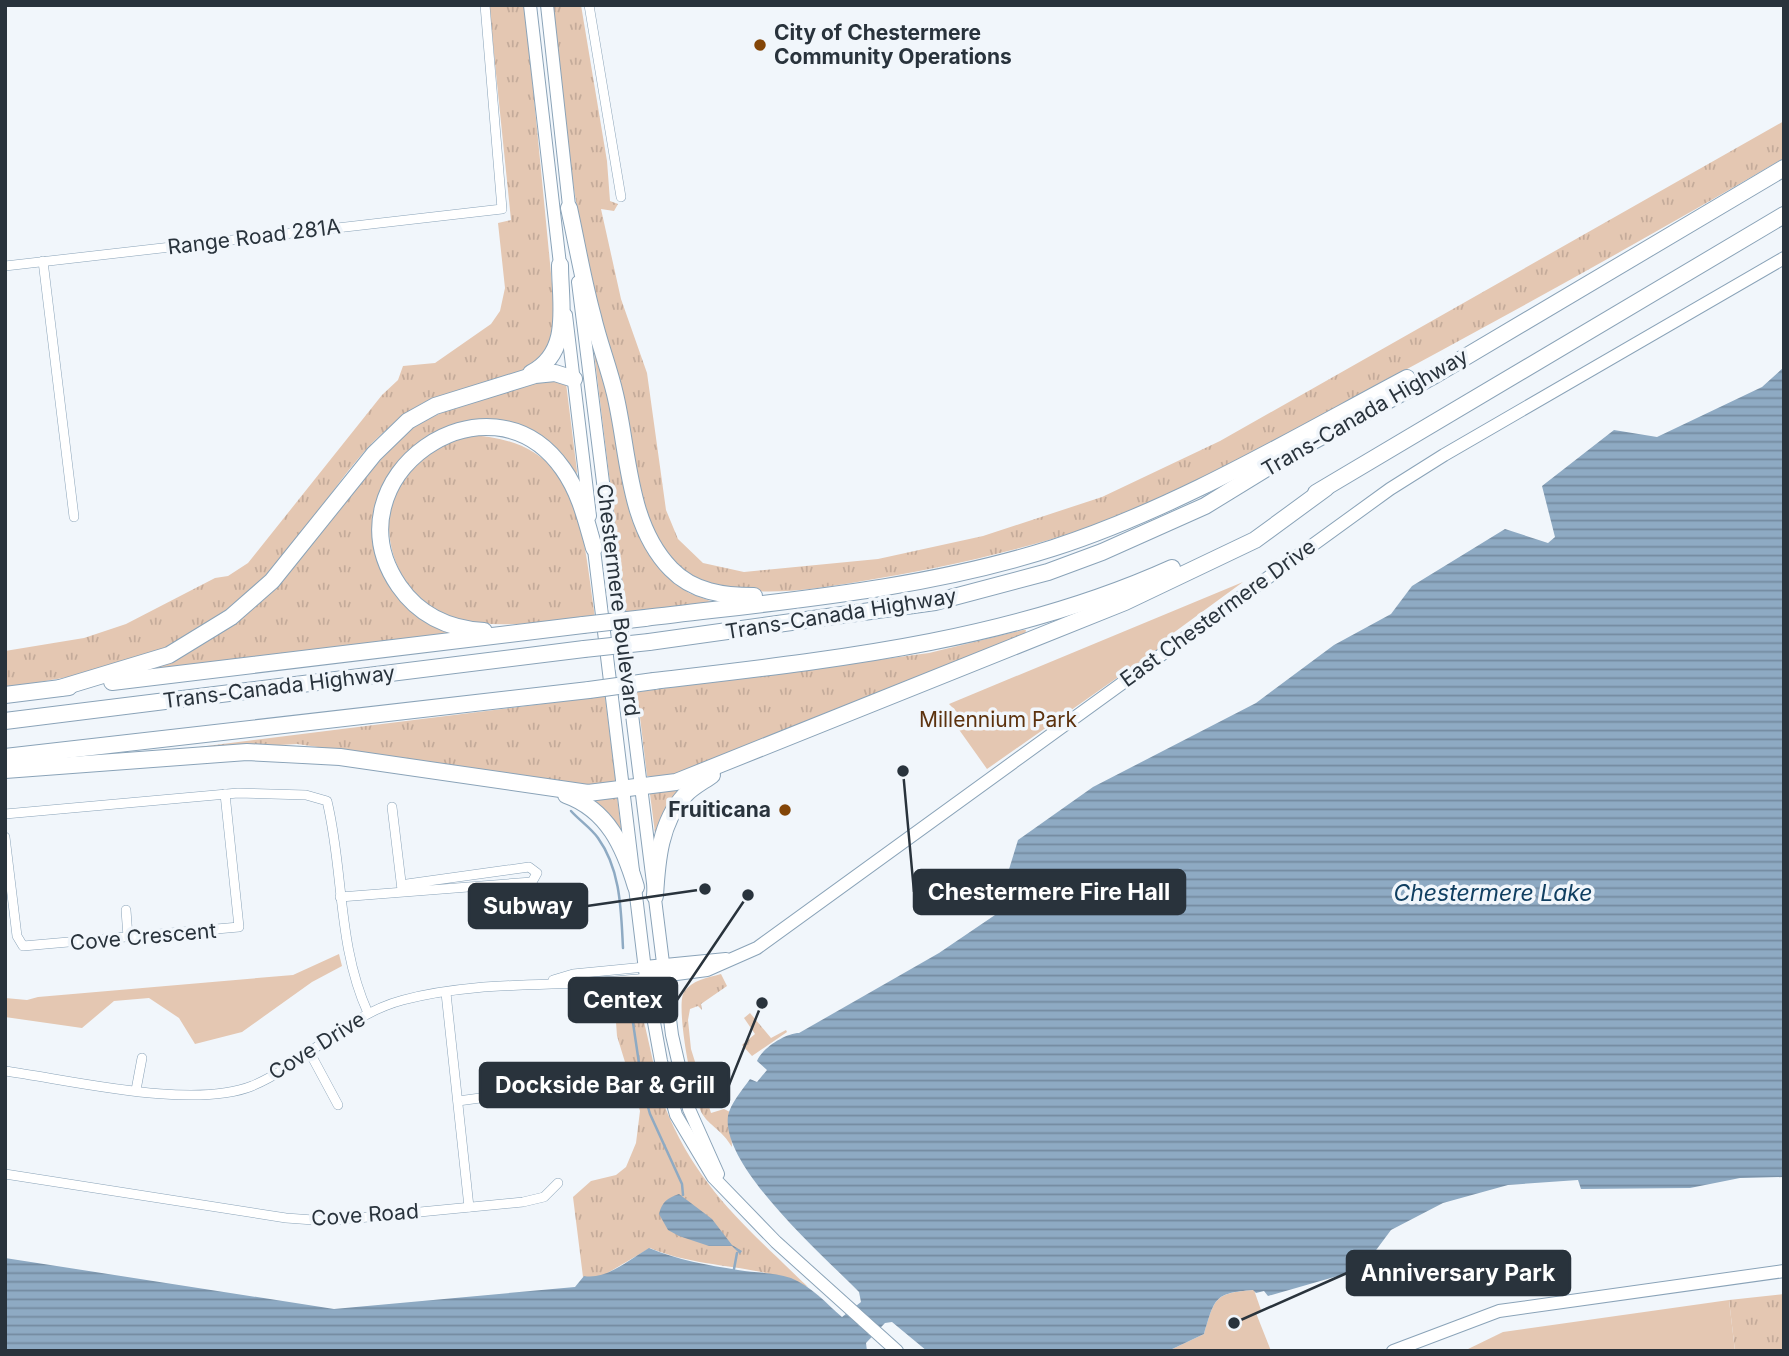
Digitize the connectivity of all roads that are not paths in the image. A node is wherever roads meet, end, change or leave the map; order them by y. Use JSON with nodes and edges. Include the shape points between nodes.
{"nodes":[{"id":1,"x":485,"y":5,"type":"edge"},
{"id":2,"x":530,"y":5,"type":"edge"},
{"id":3,"x":547,"y":5,"type":"edge"},
{"id":4,"x":589,"y":5,"type":"edge"},
{"id":5,"x":1784,"y":168,"type":"edge"},
{"id":6,"x":621,"y":197,"type":"dead end"},
{"id":7,"x":569,"y":208,"type":"junction"},
{"id":8,"x":1784,"y":215,"type":"edge"},
{"id":9,"x":1643,"y":250,"type":"junction"},
{"id":10,"x":1784,"y":258,"type":"edge"},
{"id":11,"x":43,"y":261,"type":"junction"},
{"id":12,"x":560,"y":265,"type":"junction"},
{"id":13,"x":5,"y":266,"type":"edge"},
{"id":14,"x":574,"y":379,"type":"junction"},
{"id":15,"x":516,"y":380,"type":"junction"},
{"id":16,"x":1326,"y":488,"type":"junction"},
{"id":17,"x":74,"y":517,"type":"dead end"},
{"id":18,"x":594,"y":548,"type":"junction"},
{"id":19,"x":615,"y":579,"type":"junction"},
{"id":20,"x":837,"y":594,"type":"junction"},
{"id":21,"x":525,"y":632,"type":"junction"},
{"id":22,"x":60,"y":688,"type":"junction"},
{"id":23,"x":5,"y":695,"type":"edge"},
{"id":24,"x":5,"y":720,"type":"edge"},
{"id":25,"x":5,"y":757,"type":"edge"},
{"id":26,"x":734,"y":759,"type":"junction"},
{"id":27,"x":5,"y":771,"type":"edge"},
{"id":28,"x":641,"y":786,"type":"junction"},
{"id":29,"x":547,"y":788,"type":"junction"},
{"id":30,"x":624,"y":789,"type":"junction"},
{"id":31,"x":225,"y":794,"type":"junction"},
{"id":32,"x":392,"y":807,"type":"dead end"},
{"id":33,"x":5,"y":814,"type":"edge"},
{"id":34,"x":5,"y":837,"type":"edge"},
{"id":35,"x":636,"y":887,"type":"junction"},
{"id":36,"x":402,"y":890,"type":"junction"},
{"id":37,"x":655,"y":896,"type":"junction"},
{"id":38,"x":340,"y":897,"type":"junction"},
{"id":39,"x":126,"y":910,"type":"dead end"},
{"id":40,"x":128,"y":937,"type":"junction"},
{"id":41,"x":663,"y":970,"type":"junction"},
{"id":42,"x":645,"y":972,"type":"junction"},
{"id":43,"x":446,"y":993,"type":"junction"},
{"id":44,"x":368,"y":1013,"type":"junction"},
{"id":45,"x":310,"y":1053,"type":"junction"},
{"id":46,"x":142,"y":1058,"type":"dead end"},
{"id":47,"x":5,"y":1071,"type":"edge"},
{"id":48,"x":136,"y":1090,"type":"junction"},
{"id":49,"x":495,"y":1096,"type":"dead end"},
{"id":50,"x":458,"y":1101,"type":"junction"},
{"id":51,"x":338,"y":1105,"type":"dead end"},
{"id":52,"x":5,"y":1174,"type":"edge"},
{"id":53,"x":558,"y":1183,"type":"dead end"},
{"id":54,"x":724,"y":1186,"type":"junction"},
{"id":55,"x":469,"y":1207,"type":"junction"},
{"id":56,"x":1784,"y":1270,"type":"edge"},
{"id":57,"x":881,"y":1339,"type":"junction"},
{"id":58,"x":891,"y":1351,"type":"edge"},
{"id":59,"x":897,"y":1351,"type":"edge"},
{"id":60,"x":1393,"y":1351,"type":"edge"}],
"edges":[{"from":1,"to":11,"type":"street","name":"Range Road 281A","via":[[502,209]]},
{"from":2,"to":12,"type":"main road","name":"Chestermere Boulevard"},
{"from":3,"to":7,"type":"main road","name":"Chestermere Boulevard"},
{"from":4,"to":6,"type":"street"},
{"from":5,"to":9,"type":"highway","name":"Trans-Canada Highway"},
{"from":7,"to":19,"type":"main road","name":"Chestermere Boulevard"},
{"from":7,"to":20,"type":"highway","via":[[639,513],[659,555],[687,584],[709,592],[735,596]]},
{"from":8,"to":16,"type":"highway","name":"Trans-Canada Highway"},
{"from":9,"to":20,"type":"highway","via":[[1232,472],[1101,531],[973,569]]},
{"from":9,"to":24,"type":"highway","name":"Trans-Canada Highway","bridge":true,"via":[[1205,506],[1048,572],[935,602],[649,642]]},
{"from":10,"to":41,"type":"main road","name":"East Chestermere Drive","via":[[1390,489],[766,941],[745,954]]},
{"from":11,"to":13,"type":"street","name":"Range Road 281A"},
{"from":11,"to":17,"type":"street"},
{"from":12,"to":14,"type":"main road","name":"Chestermere Boulevard"},
{"from":12,"to":15,"type":"highway","via":[[558,346],[545,363]]},
{"from":14,"to":15,"type":"highway","via":[[544,373]]},
{"from":14,"to":18,"type":"main road","name":"Chestermere Boulevard"},
{"from":14,"to":19,"type":"main road","via":[[585,402]]},
{"from":15,"to":22,"type":"highway","via":[[435,406],[395,430],[272,581],[215,628],[169,655]]},
{"from":16,"to":25,"type":"highway","name":"Trans-Canada Highway","bridge":true,"via":[[1227,543],[1144,581],[971,636],[589,690]]},
{"from":16,"to":26,"type":"highway","via":[[1255,540],[1125,602]]},
{"from":18,"to":21,"type":"highway","via":[[570,480],[556,461],[528,439],[499,429],[470,429],[429,442],[408,460],[392,484],[382,516],[384,549],[395,580],[417,607],[448,624]]},
{"from":18,"to":30,"type":"main road","name":"Chestermere Boulevard"},
{"from":19,"to":28,"type":"main road","name":"Chestermere Boulevard"},
{"from":20,"to":21,"type":"highway","bridge":true},
{"from":21,"to":22,"type":"highway"},
{"from":22,"to":23,"type":"highway"},
{"from":26,"to":28,"type":"highway","via":[[676,782]]},
{"from":26,"to":37,"type":"highway","via":[[685,795],[658,851]]},
{"from":27,"to":29,"type":"highway","via":[[247,752],[341,757]]},
{"from":28,"to":30,"type":"highway"},
{"from":28,"to":37,"type":"main road","name":"Chestermere Boulevard"},
{"from":29,"to":30,"type":"highway","via":[[601,793]]},
{"from":29,"to":35,"type":"highway","via":[[585,804],[604,820],[626,854]]},
{"from":30,"to":35,"type":"main road","name":"Chestermere Boulevard"},
{"from":31,"to":33,"type":"street"},
{"from":31,"to":38,"type":"street","via":[[306,795],[327,801]]},
{"from":31,"to":40,"type":"street","name":"Cove Crescent","via":[[239,927]]},
{"from":32,"to":36,"type":"street"},
{"from":34,"to":40,"type":"street","name":"Cove Crescent","via":[[17,936],[23,946]]},
{"from":35,"to":42,"type":"main road","name":"Chestermere Boulevard"},
{"from":36,"to":36,"type":"street","via":[[411,894],[532,882],[537,873],[528,867],[407,884]]},
{"from":36,"to":38,"type":"street"},
{"from":37,"to":41,"type":"main road","name":"Chestermere Boulevard"},
{"from":38,"to":44,"type":"street","via":[[351,969]]},
{"from":39,"to":40,"type":"street"},
{"from":41,"to":42,"type":"main road","name":"East Chestermere Drive"},
{"from":41,"to":54,"type":"main road","name":"Chestermere Boulevard","via":[[682,1083],[702,1143]]},
{"from":42,"to":43,"type":"street","name":"Cove Drive","via":[[578,985],[546,983]]},
{"from":42,"to":54,"type":"main road","name":"Chestermere Boulevard","via":[[660,1061],[676,1115],[704,1166]]},
{"from":43,"to":44,"type":"street","name":"Cove Drive"},
{"from":43,"to":50,"type":"street"},
{"from":44,"to":45,"type":"street","name":"Cove Drive"},
{"from":45,"to":48,"type":"street","name":"Cove Drive","via":[[253,1085],[226,1094],[186,1096]]},
{"from":45,"to":51,"type":"street"},
{"from":46,"to":48,"type":"street"},
{"from":47,"to":48,"type":"street","name":"Cove Drive"},
{"from":49,"to":50,"type":"street"},
{"from":50,"to":55,"type":"street"},
{"from":52,"to":55,"type":"street","name":"Cove Road","via":[[315,1220]]},
{"from":53,"to":55,"type":"street","name":"Cove Road","via":[[544,1196]]},
{"from":54,"to":57,"type":"main road","name":"Chestermere Boulevard","via":[[776,1242]]},
{"from":56,"to":60,"type":"main road","via":[[1499,1311]]},
{"from":57,"to":58,"type":"main road","name":"Chestermere Boulevard"},
{"from":57,"to":59,"type":"main road","name":"Chestermere Boulevard"}]}
